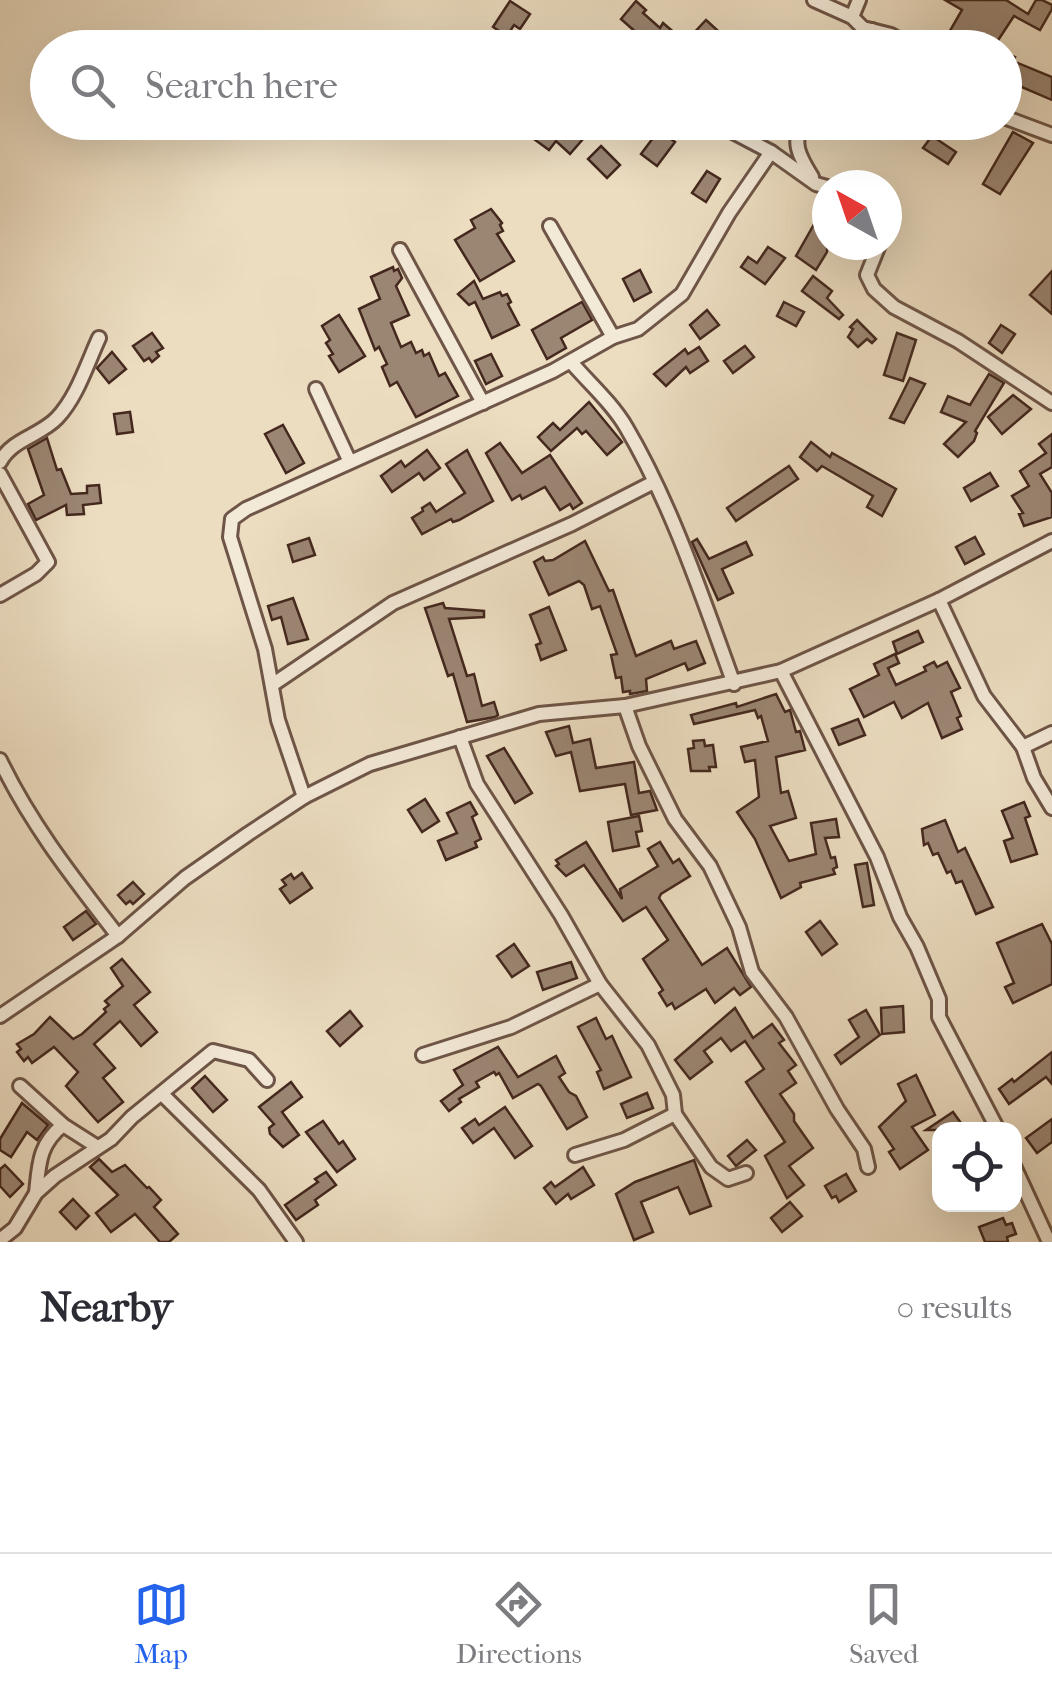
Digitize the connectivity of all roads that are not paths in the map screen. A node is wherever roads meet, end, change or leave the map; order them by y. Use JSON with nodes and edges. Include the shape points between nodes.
{"nodes":[{"id":1,"x":814,"y":0,"type":"edge"},
{"id":2,"x":859,"y":0,"type":"edge"},
{"id":3,"x":852,"y":17,"type":"junction"},
{"id":4,"x":872,"y":30,"type":"edge"},
{"id":5,"x":1022,"y":125,"type":"edge"},
{"id":6,"x":1052,"y":136,"type":"edge"},
{"id":7,"x":748,"y":140,"type":"edge"},
{"id":8,"x":797,"y":140,"type":"edge"},
{"id":9,"x":771,"y":152,"type":"junction"},
{"id":10,"x":812,"y":173,"type":"edge"},
{"id":11,"x":812,"y":180,"type":"edge"},
{"id":12,"x":550,"y":226,"type":"dead end"},
{"id":13,"x":400,"y":250,"type":"dead end"},
{"id":14,"x":873,"y":260,"type":"edge"},
{"id":15,"x":613,"y":337,"type":"junction"},
{"id":16,"x":99,"y":338,"type":"dead end"},
{"id":17,"x":571,"y":362,"type":"junction"},
{"id":18,"x":316,"y":389,"type":"dead end"},
{"id":19,"x":483,"y":403,"type":"junction"},
{"id":20,"x":1052,"y":403,"type":"edge"},
{"id":21,"x":349,"y":460,"type":"junction"},
{"id":22,"x":0,"y":462,"type":"edge"},
{"id":23,"x":0,"y":474,"type":"edge"},
{"id":24,"x":654,"y":482,"type":"junction"},
{"id":25,"x":1052,"y":541,"type":"edge"},
{"id":26,"x":0,"y":596,"type":"edge"},
{"id":27,"x":939,"y":600,"type":"junction"},
{"id":28,"x":781,"y":671,"type":"junction"},
{"id":29,"x":272,"y":684,"type":"junction"},
{"id":30,"x":734,"y":684,"type":"junction"},
{"id":31,"x":624,"y":706,"type":"junction"},
{"id":32,"x":1052,"y":733,"type":"edge"},
{"id":33,"x":460,"y":738,"type":"junction"},
{"id":34,"x":1023,"y":747,"type":"junction"},
{"id":35,"x":0,"y":760,"type":"edge"},
{"id":36,"x":304,"y":797,"type":"junction"},
{"id":37,"x":1052,"y":808,"type":"edge"},
{"id":38,"x":118,"y":936,"type":"junction"},
{"id":39,"x":600,"y":984,"type":"junction"},
{"id":40,"x":0,"y":1016,"type":"edge"},
{"id":41,"x":423,"y":1055,"type":"dead end"},
{"id":42,"x":267,"y":1080,"type":"dead end"},
{"id":43,"x":20,"y":1086,"type":"dead end"},
{"id":44,"x":162,"y":1094,"type":"junction"},
{"id":45,"x":676,"y":1114,"type":"junction"},
{"id":46,"x":994,"y":1122,"type":"edge"},
{"id":47,"x":62,"y":1125,"type":"junction"},
{"id":48,"x":96,"y":1146,"type":"junction"},
{"id":49,"x":576,"y":1155,"type":"dead end"},
{"id":50,"x":868,"y":1167,"type":"dead end"},
{"id":51,"x":746,"y":1173,"type":"dead end"},
{"id":52,"x":1022,"y":1183,"type":"edge"},
{"id":53,"x":36,"y":1193,"type":"junction"},
{"id":54,"x":0,"y":1240,"type":"edge"},
{"id":55,"x":296,"y":1242,"type":"edge"},
{"id":56,"x":1049,"y":1242,"type":"edge"}],
"edges":[{"from":1,"to":3,"type":"street"},
{"from":2,"to":3,"type":"street"},
{"from":3,"to":4,"type":"street"},
{"from":5,"to":6,"type":"street"},
{"from":7,"to":9,"type":"street"},
{"from":8,"to":10,"type":"street","via":[[796,150]]},
{"from":9,"to":11,"type":"street"},
{"from":9,"to":15,"type":"street","via":[[682,294],[638,330]]},
{"from":12,"to":15,"type":"street"},
{"from":13,"to":19,"type":"street"},
{"from":14,"to":20,"type":"street","via":[[867,275],[894,307]]},
{"from":15,"to":17,"type":"street"},
{"from":16,"to":22,"type":"street","via":[[68,405]]},
{"from":17,"to":19,"type":"street"},
{"from":17,"to":24,"type":"street","via":[[624,424]]},
{"from":18,"to":21,"type":"street"},
{"from":19,"to":21,"type":"street"},
{"from":21,"to":29,"type":"street","via":[[232,520],[230,536]]},
{"from":23,"to":26,"type":"street","via":[[48,562]]},
{"from":24,"to":29,"type":"street","via":[[393,603]]},
{"from":24,"to":30,"type":"street"},
{"from":25,"to":27,"type":"street"},
{"from":27,"to":28,"type":"street"},
{"from":27,"to":34,"type":"street","via":[[984,696]]},
{"from":28,"to":30,"type":"street"},
{"from":28,"to":46,"type":"street","via":[[877,857],[939,999],[945,1031]]},
{"from":29,"to":36,"type":"street"},
{"from":30,"to":31,"type":"street"},
{"from":31,"to":33,"type":"street","via":[[539,714]]},
{"from":31,"to":50,"type":"street","via":[[667,804],[710,866],[752,972],[860,1142]]},
{"from":32,"to":34,"type":"street"},
{"from":33,"to":36,"type":"street","via":[[370,764]]},
{"from":33,"to":39,"type":"street","via":[[477,784]]},
{"from":34,"to":37,"type":"street"},
{"from":35,"to":38,"type":"street","via":[[56,855]]},
{"from":36,"to":38,"type":"street","via":[[185,878]]},
{"from":38,"to":40,"type":"street"},
{"from":39,"to":41,"type":"street","via":[[510,1028]]},
{"from":39,"to":45,"type":"street","via":[[648,1044]]},
{"from":42,"to":44,"type":"street","via":[[249,1060],[214,1051]]},
{"from":43,"to":47,"type":"street"},
{"from":44,"to":48,"type":"street"},
{"from":44,"to":55,"type":"street","via":[[259,1190]]},
{"from":45,"to":49,"type":"street"},
{"from":45,"to":51,"type":"street","via":[[712,1166],[728,1179]]},
{"from":47,"to":48,"type":"street"},
{"from":47,"to":53,"type":"street","via":[[40,1153]]},
{"from":48,"to":53,"type":"street"},
{"from":52,"to":56,"type":"street"},
{"from":53,"to":54,"type":"street","via":[[22,1220]]}]}
